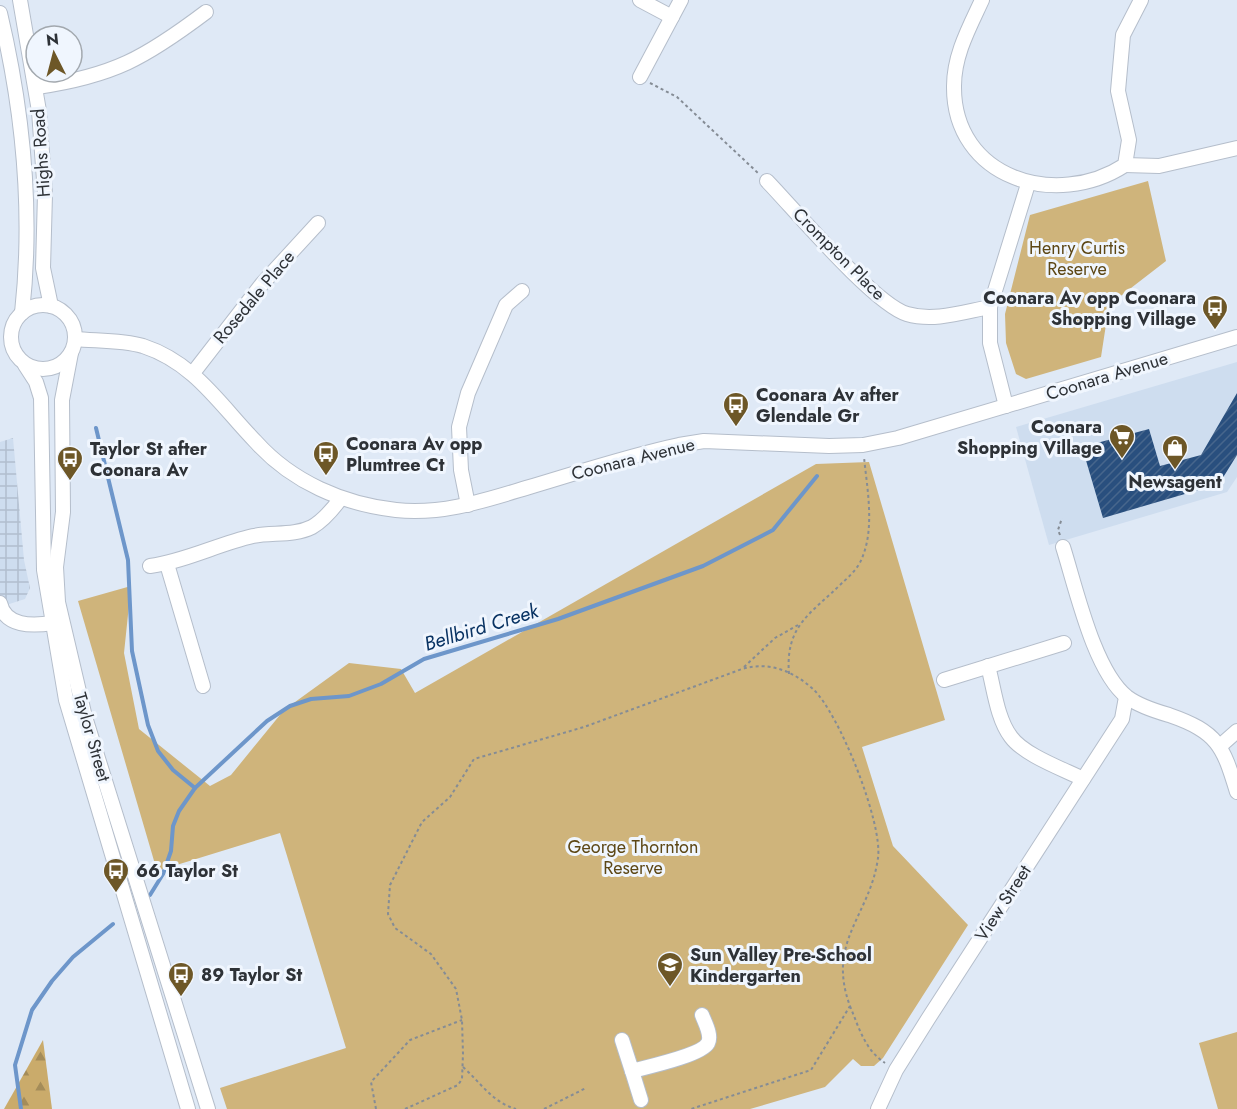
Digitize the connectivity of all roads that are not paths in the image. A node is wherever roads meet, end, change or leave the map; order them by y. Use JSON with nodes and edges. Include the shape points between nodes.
{"nodes":[{"id":1,"x":20,"y":0,"type":"edge"},
{"id":2,"x":640,"y":0,"type":"edge"},
{"id":3,"x":681,"y":0,"type":"edge"},
{"id":4,"x":982,"y":0,"type":"edge"},
{"id":5,"x":1142,"y":0,"type":"edge"},
{"id":6,"x":206,"y":12,"type":"dead end"},
{"id":7,"x":0,"y":13,"type":"edge"},
{"id":8,"x":672,"y":17,"type":"junction"},
{"id":9,"x":640,"y":77,"type":"road end"},
{"id":10,"x":37,"y":87,"type":"junction"},
{"id":11,"x":1237,"y":148,"type":"edge"},
{"id":12,"x":1125,"y":165,"type":"junction"},
{"id":13,"x":767,"y":181,"type":"road end"},
{"id":14,"x":1028,"y":184,"type":"junction"},
{"id":15,"x":318,"y":223,"type":"dead end"},
{"id":16,"x":522,"y":291,"type":"dead end"},
{"id":17,"x":51,"y":306,"type":"junction"},
{"id":18,"x":990,"y":307,"type":"junction"},
{"id":19,"x":22,"y":313,"type":"junction"},
{"id":20,"x":1237,"y":337,"type":"edge"},
{"id":21,"x":5,"y":339,"type":"edge"},
{"id":22,"x":73,"y":346,"type":"junction"},
{"id":23,"x":26,"y":365,"type":"junction"},
{"id":24,"x":193,"y":373,"type":"junction"},
{"id":25,"x":1006,"y":406,"type":"junction"},
{"id":26,"x":341,"y":498,"type":"junction"},
{"id":27,"x":468,"y":505,"type":"junction"},
{"id":28,"x":1063,"y":547,"type":"road end"},
{"id":29,"x":167,"y":564,"type":"junction"},
{"id":30,"x":150,"y":566,"type":"dead end"},
{"id":31,"x":0,"y":603,"type":"edge"},
{"id":32,"x":53,"y":623,"type":"junction"},
{"id":33,"x":1064,"y":643,"type":"dead end"},
{"id":34,"x":988,"y":666,"type":"junction"},
{"id":35,"x":944,"y":680,"type":"dead end"},
{"id":36,"x":203,"y":686,"type":"dead end"},
{"id":37,"x":1126,"y":697,"type":"junction"},
{"id":38,"x":1237,"y":731,"type":"edge"},
{"id":39,"x":1220,"y":746,"type":"junction"},
{"id":40,"x":1083,"y":779,"type":"junction"},
{"id":41,"x":1237,"y":792,"type":"edge"},
{"id":42,"x":702,"y":1015,"type":"dead end"},
{"id":43,"x":622,"y":1040,"type":"dead end"},
{"id":44,"x":632,"y":1071,"type":"junction"},
{"id":45,"x":641,"y":1100,"type":"dead end"},
{"id":46,"x":188,"y":1109,"type":"edge"},
{"id":47,"x":208,"y":1109,"type":"edge"},
{"id":48,"x":878,"y":1109,"type":"edge"}],
"edges":[{"from":1,"to":10,"type":"street","name":"Highs Road"},
{"from":2,"to":8,"type":"street"},
{"from":3,"to":8,"type":"street"},
{"from":4,"to":14,"type":"street","via":[[956,62],[958,116],[969,141],[986,160]]},
{"from":5,"to":12,"type":"street","via":[[1123,35],[1118,91],[1129,140]]},
{"from":6,"to":10,"type":"street","via":[[126,65],[84,80]]},
{"from":7,"to":19,"type":"street","name":"Highs Road","via":[[19,113],[27,232]]},
{"from":8,"to":9,"type":"street"},
{"from":10,"to":17,"type":"street","name":"Highs Road","via":[[45,194],[43,268]]},
{"from":11,"to":12,"type":"street","via":[[1159,166]]},
{"from":12,"to":14,"type":"street","via":[[1077,185]]},
{"from":13,"to":18,"type":"street","name":"Crompton Place","via":[[881,300],[907,314],[940,317]]},
{"from":14,"to":18,"type":"street"},
{"from":15,"to":24,"type":"street","name":"Rosedale Place","via":[[262,284]]},
{"from":16,"to":27,"type":"street","via":[[506,305],[468,393],[459,427]]},
{"from":17,"to":19,"type":"street","via":[[31,307]]},
{"from":17,"to":22,"type":"street","via":[[69,318]]},
{"from":18,"to":25,"type":"street","via":[[990,343]]},
{"from":19,"to":21,"type":"street"},
{"from":20,"to":25,"type":"street","name":"Coonara Avenue"},
{"from":21,"to":23,"type":"street"},
{"from":22,"to":23,"type":"street","via":[[56,367],[35,369]]},
{"from":22,"to":24,"type":"street","name":"Coonara Avenue","via":[[142,346]]},
{"from":22,"to":47,"type":"street","name":"Taylor Street","via":[[62,400],[63,512],[56,567],[58,602],[85,717]]},
{"from":23,"to":32,"type":"street","name":"Taylor Street","via":[[41,398],[44,570]]},
{"from":24,"to":26,"type":"street","name":"Coonara Avenue","via":[[274,460],[313,486]]},
{"from":25,"to":27,"type":"street","name":"Coonara Avenue","via":[[863,445],[713,441],[679,445]]},
{"from":26,"to":27,"type":"street","name":"Coonara Avenue","via":[[398,510]]},
{"from":26,"to":29,"type":"street","via":[[330,513],[301,531],[253,536]]},
{"from":28,"to":37,"type":"street","via":[[1100,663]]},
{"from":29,"to":30,"type":"street"},
{"from":29,"to":36,"type":"street"},
{"from":31,"to":32,"type":"street","via":[[2,612],[13,622],[37,626]]},
{"from":32,"to":46,"type":"street","name":"Taylor Street","via":[[77,743]]},
{"from":33,"to":34,"type":"street"},
{"from":34,"to":35,"type":"street"},
{"from":34,"to":40,"type":"street","via":[[1011,738]]},
{"from":37,"to":39,"type":"street","via":[[1179,719]]},
{"from":37,"to":40,"type":"street","name":"View Street","via":[[1122,719]]},
{"from":38,"to":39,"type":"street"},
{"from":39,"to":41,"type":"street"},
{"from":40,"to":48,"type":"street","name":"View Street","via":[[896,1070]]},
{"from":42,"to":44,"type":"street","via":[[709,1036],[700,1051]]},
{"from":43,"to":44,"type":"street"},
{"from":44,"to":45,"type":"street"}]}
